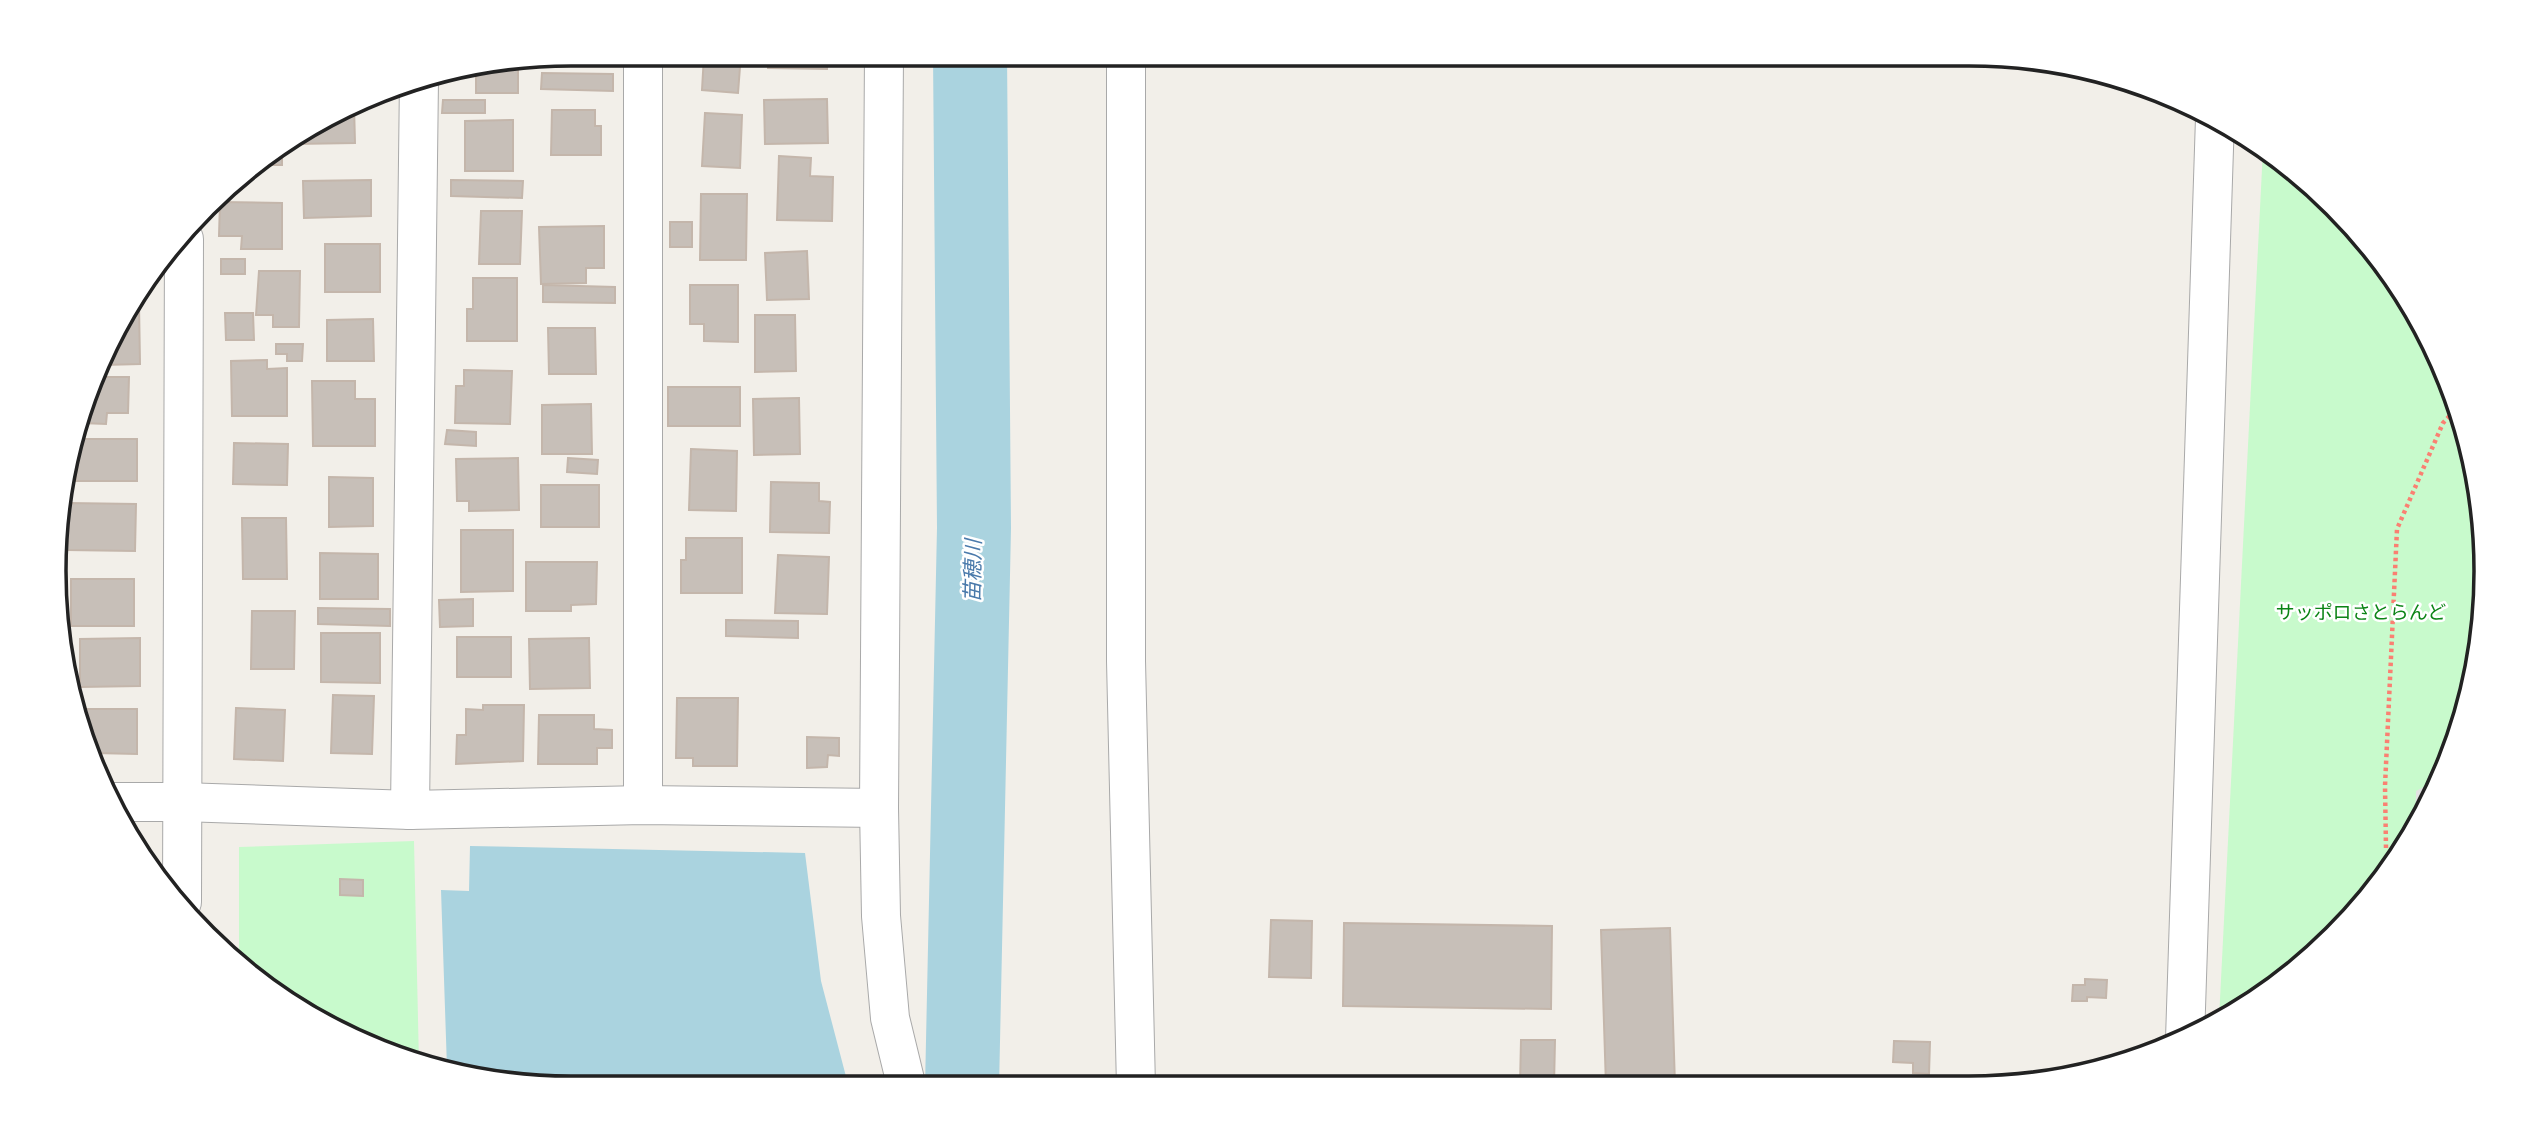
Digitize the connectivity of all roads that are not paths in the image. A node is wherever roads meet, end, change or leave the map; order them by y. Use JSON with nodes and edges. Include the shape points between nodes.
{"nodes":[{"id":1,"x":643,"y":66,"type":"edge"},
{"id":2,"x":884,"y":66,"type":"edge"},
{"id":3,"x":1126,"y":66,"type":"edge"},
{"id":4,"x":419,"y":90,"type":"edge"},
{"id":5,"x":2216,"y":131,"type":"edge"},
{"id":6,"x":184,"y":249,"type":"edge"},
{"id":7,"x":182,"y":802,"type":"junction"},
{"id":8,"x":123,"y":803,"type":"edge"},
{"id":9,"x":643,"y":806,"type":"junction"},
{"id":10,"x":878,"y":808,"type":"junction"},
{"id":11,"x":410,"y":810,"type":"junction"},
{"id":12,"x":182,"y":892,"type":"edge"},
{"id":13,"x":2185,"y":1027,"type":"edge"},
{"id":14,"x":904,"y":1076,"type":"edge"},
{"id":15,"x":1136,"y":1076,"type":"edge"}],
"edges":[{"from":1,"to":9,"type":"street"},
{"from":2,"to":10,"type":"street"},
{"from":3,"to":15,"type":"street","via":[[1126,661]]},
{"from":4,"to":11,"type":"street"},
{"from":5,"to":13,"type":"street"},
{"from":6,"to":7,"type":"street"},
{"from":7,"to":8,"type":"street"},
{"from":7,"to":11,"type":"street"},
{"from":7,"to":12,"type":"street"},
{"from":9,"to":10,"type":"street"},
{"from":9,"to":11,"type":"street"},
{"from":10,"to":14,"type":"street","via":[[890,1018]]}]}
